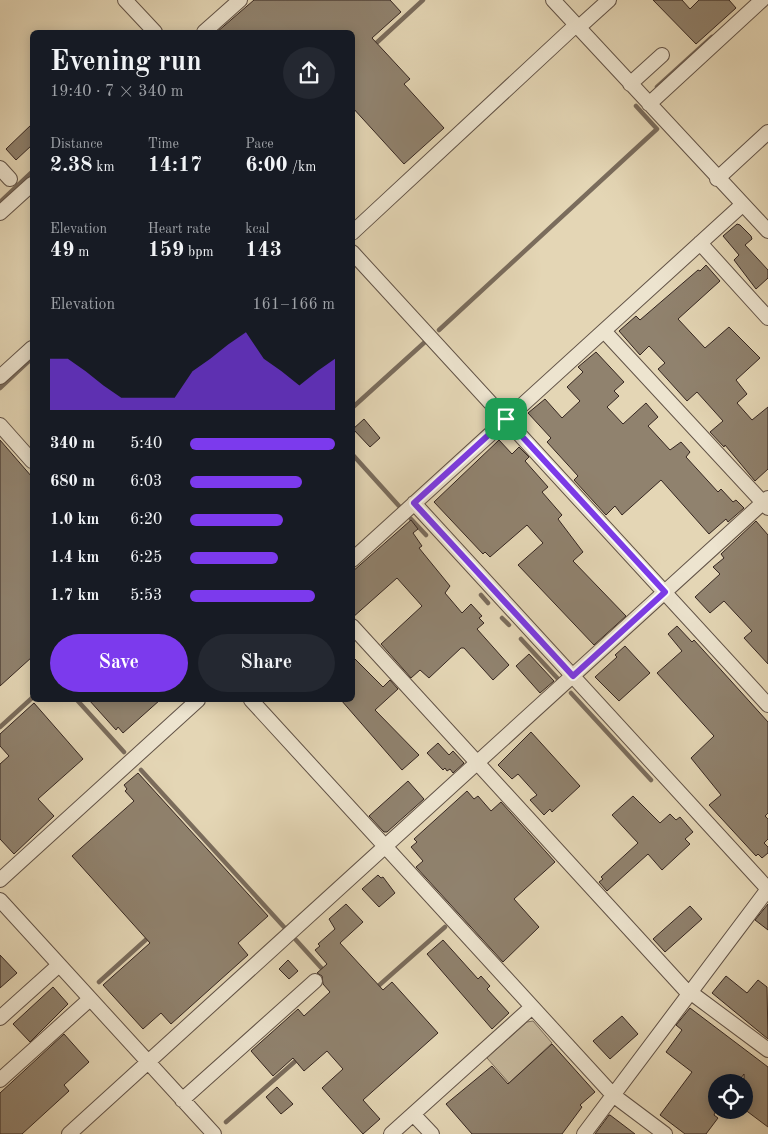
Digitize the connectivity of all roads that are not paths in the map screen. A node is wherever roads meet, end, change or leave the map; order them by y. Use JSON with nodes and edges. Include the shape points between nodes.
{"nodes":[{"id":1,"x":240,"y":0,"type":"edge"},
{"id":2,"x":553,"y":0,"type":"edge"},
{"id":3,"x":609,"y":0,"type":"edge"},
{"id":4,"x":762,"y":0,"type":"edge"},
{"id":5,"x":133,"y":3,"type":"edge"},
{"id":6,"x":577,"y":27,"type":"junction"},
{"id":7,"x":153,"y":30,"type":"edge"},
{"id":8,"x":206,"y":30,"type":"edge"},
{"id":9,"x":662,"y":55,"type":"dead end"},
{"id":10,"x":630,"y":84,"type":"junction"},
{"id":11,"x":649,"y":104,"type":"junction"},
{"id":12,"x":768,"y":132,"type":"edge"},
{"id":13,"x":0,"y":168,"type":"edge"},
{"id":14,"x":717,"y":178,"type":"junction"},
{"id":15,"x":10,"y":179,"type":"dead end"},
{"id":16,"x":30,"y":186,"type":"edge"},
{"id":17,"x":742,"y":205,"type":"junction"},
{"id":18,"x":0,"y":214,"type":"edge"},
{"id":19,"x":355,"y":230,"type":"edge"},
{"id":20,"x":768,"y":231,"type":"edge"},
{"id":21,"x":700,"y":243,"type":"junction"},
{"id":22,"x":355,"y":255,"type":"edge"},
{"id":23,"x":768,"y":318,"type":"edge"},
{"id":24,"x":604,"y":331,"type":"junction"},
{"id":25,"x":30,"y":350,"type":"edge"},
{"id":26,"x":0,"y":378,"type":"edge"},
{"id":27,"x":506,"y":419,"type":"junction"},
{"id":28,"x":0,"y":425,"type":"edge"},
{"id":29,"x":30,"y":459,"type":"edge"},
{"id":30,"x":414,"y":503,"type":"junction"},
{"id":31,"x":766,"y":503,"type":"edge"},
{"id":32,"x":355,"y":557,"type":"edge"},
{"id":33,"x":665,"y":592,"type":"junction"},
{"id":34,"x":355,"y":629,"type":"edge"},
{"id":35,"x":573,"y":676,"type":"junction"},
{"id":36,"x":196,"y":702,"type":"edge"},
{"id":37,"x":253,"y":702,"type":"edge"},
{"id":38,"x":768,"y":705,"type":"edge"},
{"id":39,"x":477,"y":763,"type":"junction"},
{"id":40,"x":385,"y":846,"type":"junction"},
{"id":41,"x":0,"y":880,"type":"edge"},
{"id":42,"x":768,"y":889,"type":"edge"},
{"id":43,"x":0,"y":900,"type":"edge"},
{"id":44,"x":59,"y":965,"type":"junction"},
{"id":45,"x":315,"y":981,"type":"dead end"},
{"id":46,"x":690,"y":993,"type":"junction"},
{"id":47,"x":90,"y":998,"type":"junction"},
{"id":48,"x":532,"y":1007,"type":"junction"},
{"id":49,"x":0,"y":1018,"type":"edge"},
{"id":50,"x":768,"y":1050,"type":"edge"},
{"id":51,"x":148,"y":1062,"type":"junction"},
{"id":52,"x":0,"y":1080,"type":"edge"},
{"id":53,"x":613,"y":1095,"type":"junction"},
{"id":54,"x":182,"y":1100,"type":"junction"},
{"id":55,"x":413,"y":1114,"type":"junction"},
{"id":56,"x":69,"y":1134,"type":"edge"},
{"id":57,"x":214,"y":1134,"type":"edge"},
{"id":58,"x":391,"y":1134,"type":"edge"},
{"id":59,"x":432,"y":1134,"type":"edge"},
{"id":60,"x":584,"y":1134,"type":"edge"},
{"id":61,"x":665,"y":1134,"type":"edge"}],
"edges":[{"from":1,"to":8,"type":"street"},
{"from":2,"to":6,"type":"street"},
{"from":3,"to":6,"type":"street"},
{"from":4,"to":11,"type":"street"},
{"from":5,"to":7,"type":"street"},
{"from":6,"to":10,"type":"street"},
{"from":6,"to":19,"type":"street"},
{"from":9,"to":10,"type":"street"},
{"from":10,"to":11,"type":"street"},
{"from":11,"to":14,"type":"street"},
{"from":12,"to":14,"type":"street"},
{"from":13,"to":15,"type":"street"},
{"from":14,"to":17,"type":"street"},
{"from":16,"to":18,"type":"street"},
{"from":17,"to":20,"type":"street"},
{"from":17,"to":21,"type":"street"},
{"from":21,"to":23,"type":"street"},
{"from":21,"to":24,"type":"street"},
{"from":22,"to":27,"type":"street"},
{"from":24,"to":27,"type":"street"},
{"from":24,"to":31,"type":"street"},
{"from":25,"to":26,"type":"street"},
{"from":27,"to":30,"type":"street"},
{"from":27,"to":33,"type":"street"},
{"from":28,"to":29,"type":"street"},
{"from":30,"to":32,"type":"street"},
{"from":30,"to":35,"type":"street"},
{"from":31,"to":33,"type":"street"},
{"from":33,"to":35,"type":"street"},
{"from":33,"to":38,"type":"street"},
{"from":34,"to":39,"type":"street"},
{"from":35,"to":39,"type":"street"},
{"from":35,"to":42,"type":"street"},
{"from":36,"to":41,"type":"street"},
{"from":37,"to":40,"type":"street"},
{"from":39,"to":40,"type":"street"},
{"from":39,"to":46,"type":"street"},
{"from":40,"to":48,"type":"street"},
{"from":40,"to":51,"type":"street"},
{"from":42,"to":46,"type":"street"},
{"from":43,"to":44,"type":"street"},
{"from":44,"to":47,"type":"street"},
{"from":44,"to":49,"type":"street"},
{"from":45,"to":54,"type":"street"},
{"from":46,"to":50,"type":"street"},
{"from":46,"to":53,"type":"street"},
{"from":47,"to":51,"type":"street"},
{"from":47,"to":52,"type":"street"},
{"from":48,"to":53,"type":"street"},
{"from":48,"to":55,"type":"street"},
{"from":51,"to":54,"type":"street"},
{"from":51,"to":56,"type":"street"},
{"from":53,"to":60,"type":"street"},
{"from":53,"to":61,"type":"street"},
{"from":54,"to":57,"type":"street"},
{"from":55,"to":58,"type":"street"},
{"from":55,"to":59,"type":"street"}]}
